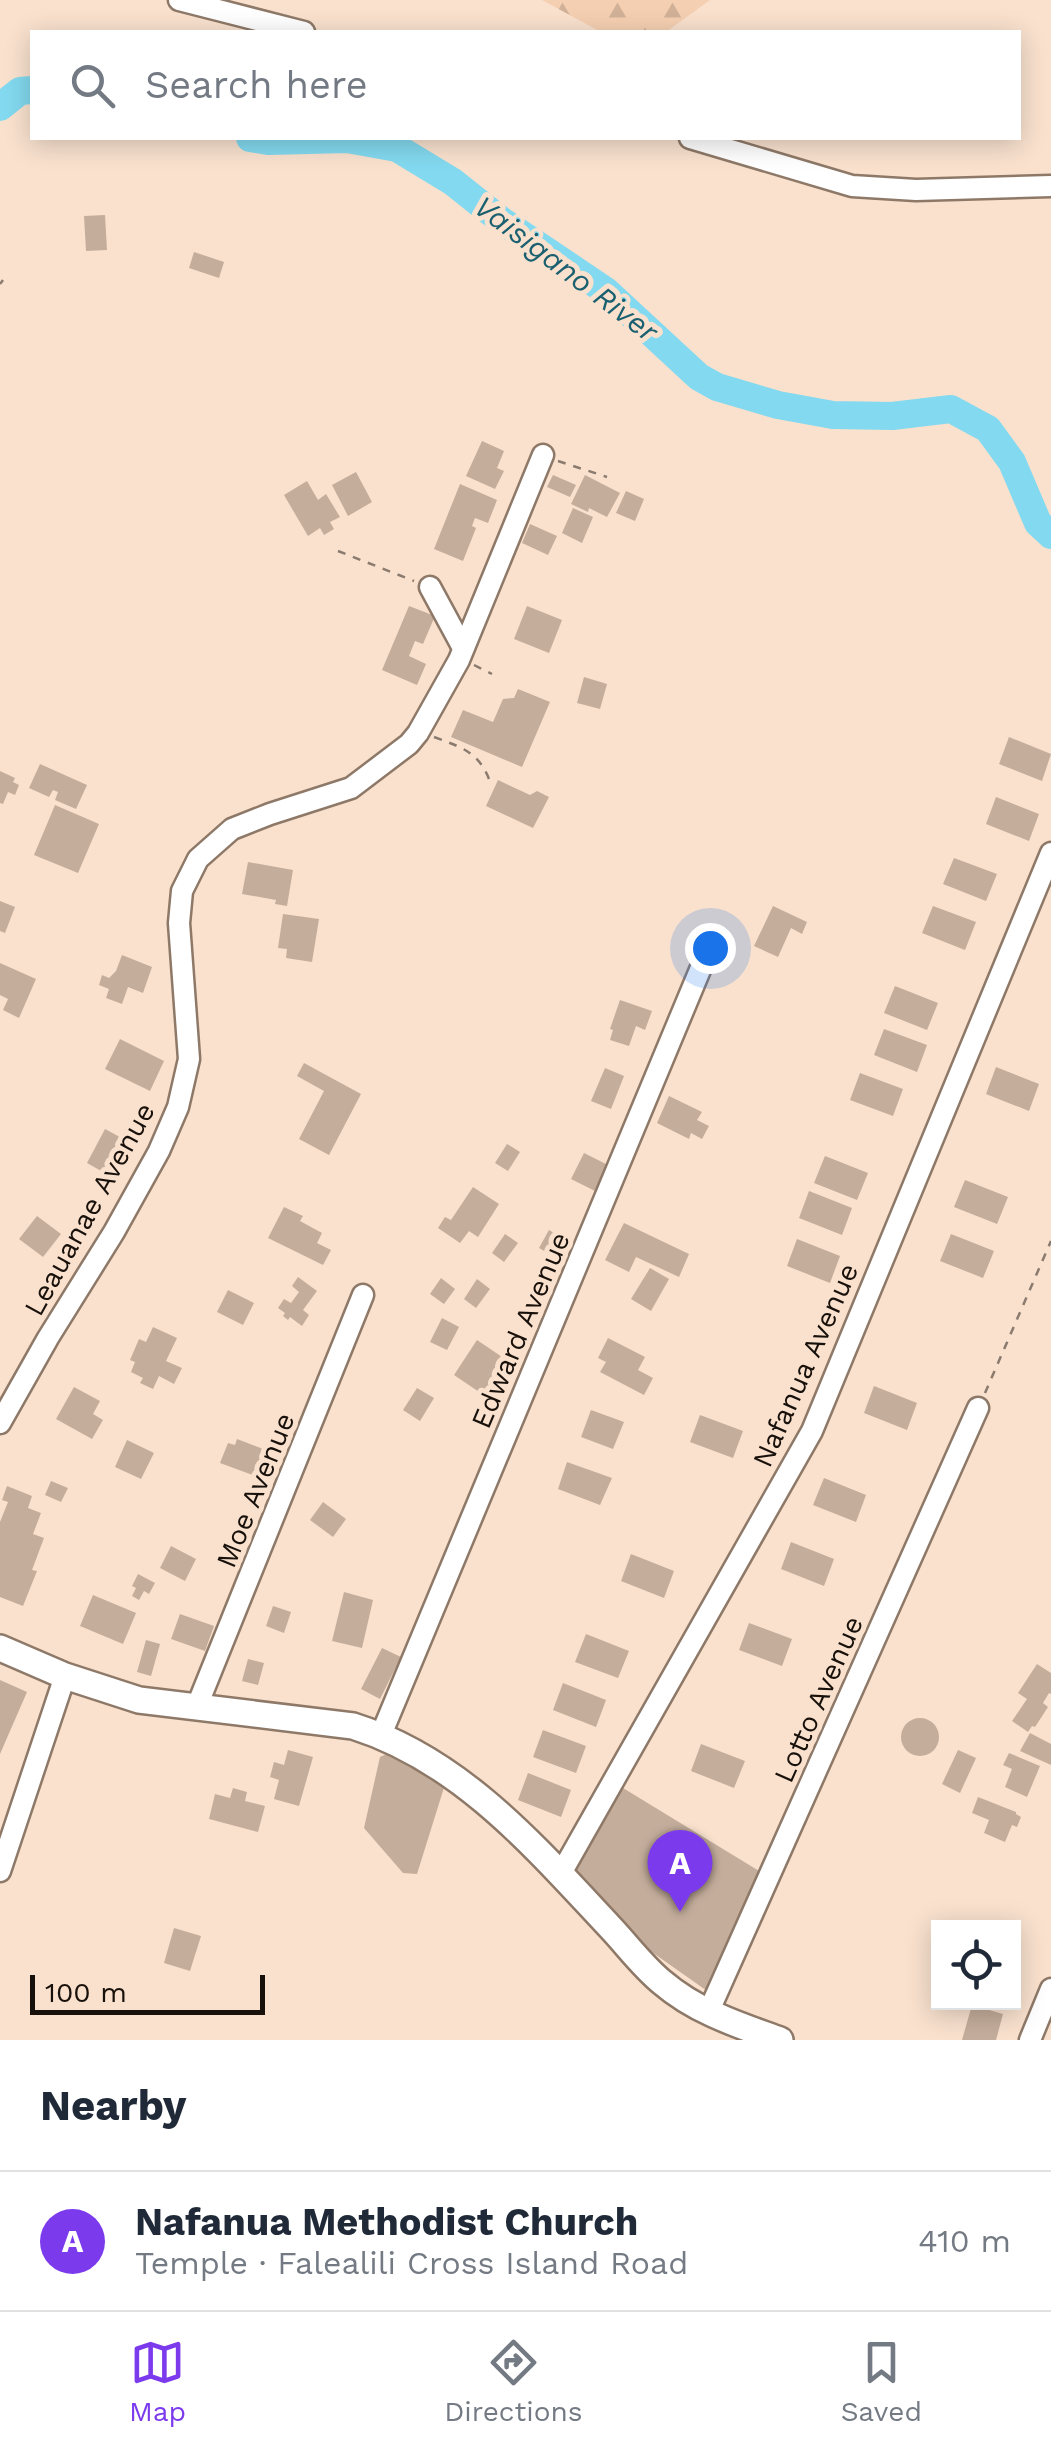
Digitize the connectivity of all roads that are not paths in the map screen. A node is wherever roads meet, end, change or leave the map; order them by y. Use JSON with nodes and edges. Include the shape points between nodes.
{"nodes":[{"id":1,"x":179,"y":0,"type":"edge"},
{"id":2,"x":296,"y":30,"type":"edge"},
{"id":3,"x":697,"y":140,"type":"edge"},
{"id":4,"x":1051,"y":186,"type":"edge"},
{"id":5,"x":542,"y":455,"type":"road end"},
{"id":6,"x":430,"y":587,"type":"road end"},
{"id":7,"x":464,"y":648,"type":"junction"},
{"id":8,"x":1051,"y":853,"type":"edge"},
{"id":9,"x":710,"y":946,"type":"dead end"},
{"id":10,"x":363,"y":1295,"type":"dead end"},
{"id":11,"x":978,"y":1408,"type":"road end"},
{"id":12,"x":0,"y":1423,"type":"edge"},
{"id":13,"x":0,"y":1648,"type":"edge"},
{"id":14,"x":64,"y":1676,"type":"junction"},
{"id":15,"x":198,"y":1706,"type":"junction"},
{"id":16,"x":381,"y":1735,"type":"junction"},
{"id":17,"x":0,"y":1871,"type":"edge"},
{"id":18,"x":560,"y":1875,"type":"junction"},
{"id":19,"x":1051,"y":1989,"type":"edge"},
{"id":20,"x":708,"y":2012,"type":"junction"},
{"id":21,"x":780,"y":2040,"type":"edge"},
{"id":22,"x":1030,"y":2040,"type":"edge"}],
"edges":[{"from":1,"to":2,"type":"street"},
{"from":3,"to":4,"type":"street","via":[[852,186]]},
{"from":5,"to":7,"type":"street","name":"Leauanae Avenue"},
{"from":6,"to":7,"type":"street"},
{"from":7,"to":12,"type":"street","name":"Leauanae Avenue","via":[[408,744],[350,788],[232,829],[198,859],[182,891],[179,923],[189,1059],[178,1107],[114,1232]]},
{"from":8,"to":18,"type":"street","name":"Nafanua Avenue","via":[[812,1431]]},
{"from":9,"to":16,"type":"street","name":"Edward Avenue"},
{"from":10,"to":15,"type":"street","name":"Moe Avenue"},
{"from":11,"to":20,"type":"street","name":"Lotto Avenue"},
{"from":13,"to":14,"type":"main road"},
{"from":14,"to":15,"type":"main road","via":[[139,1700]]},
{"from":14,"to":17,"type":"street"},
{"from":15,"to":16,"type":"main road"},
{"from":16,"to":18,"type":"main road","via":[[497,1809]]},
{"from":18,"to":20,"type":"main road","via":[[663,1984]]},
{"from":19,"to":22,"type":"street"},
{"from":20,"to":21,"type":"main road"}]}
